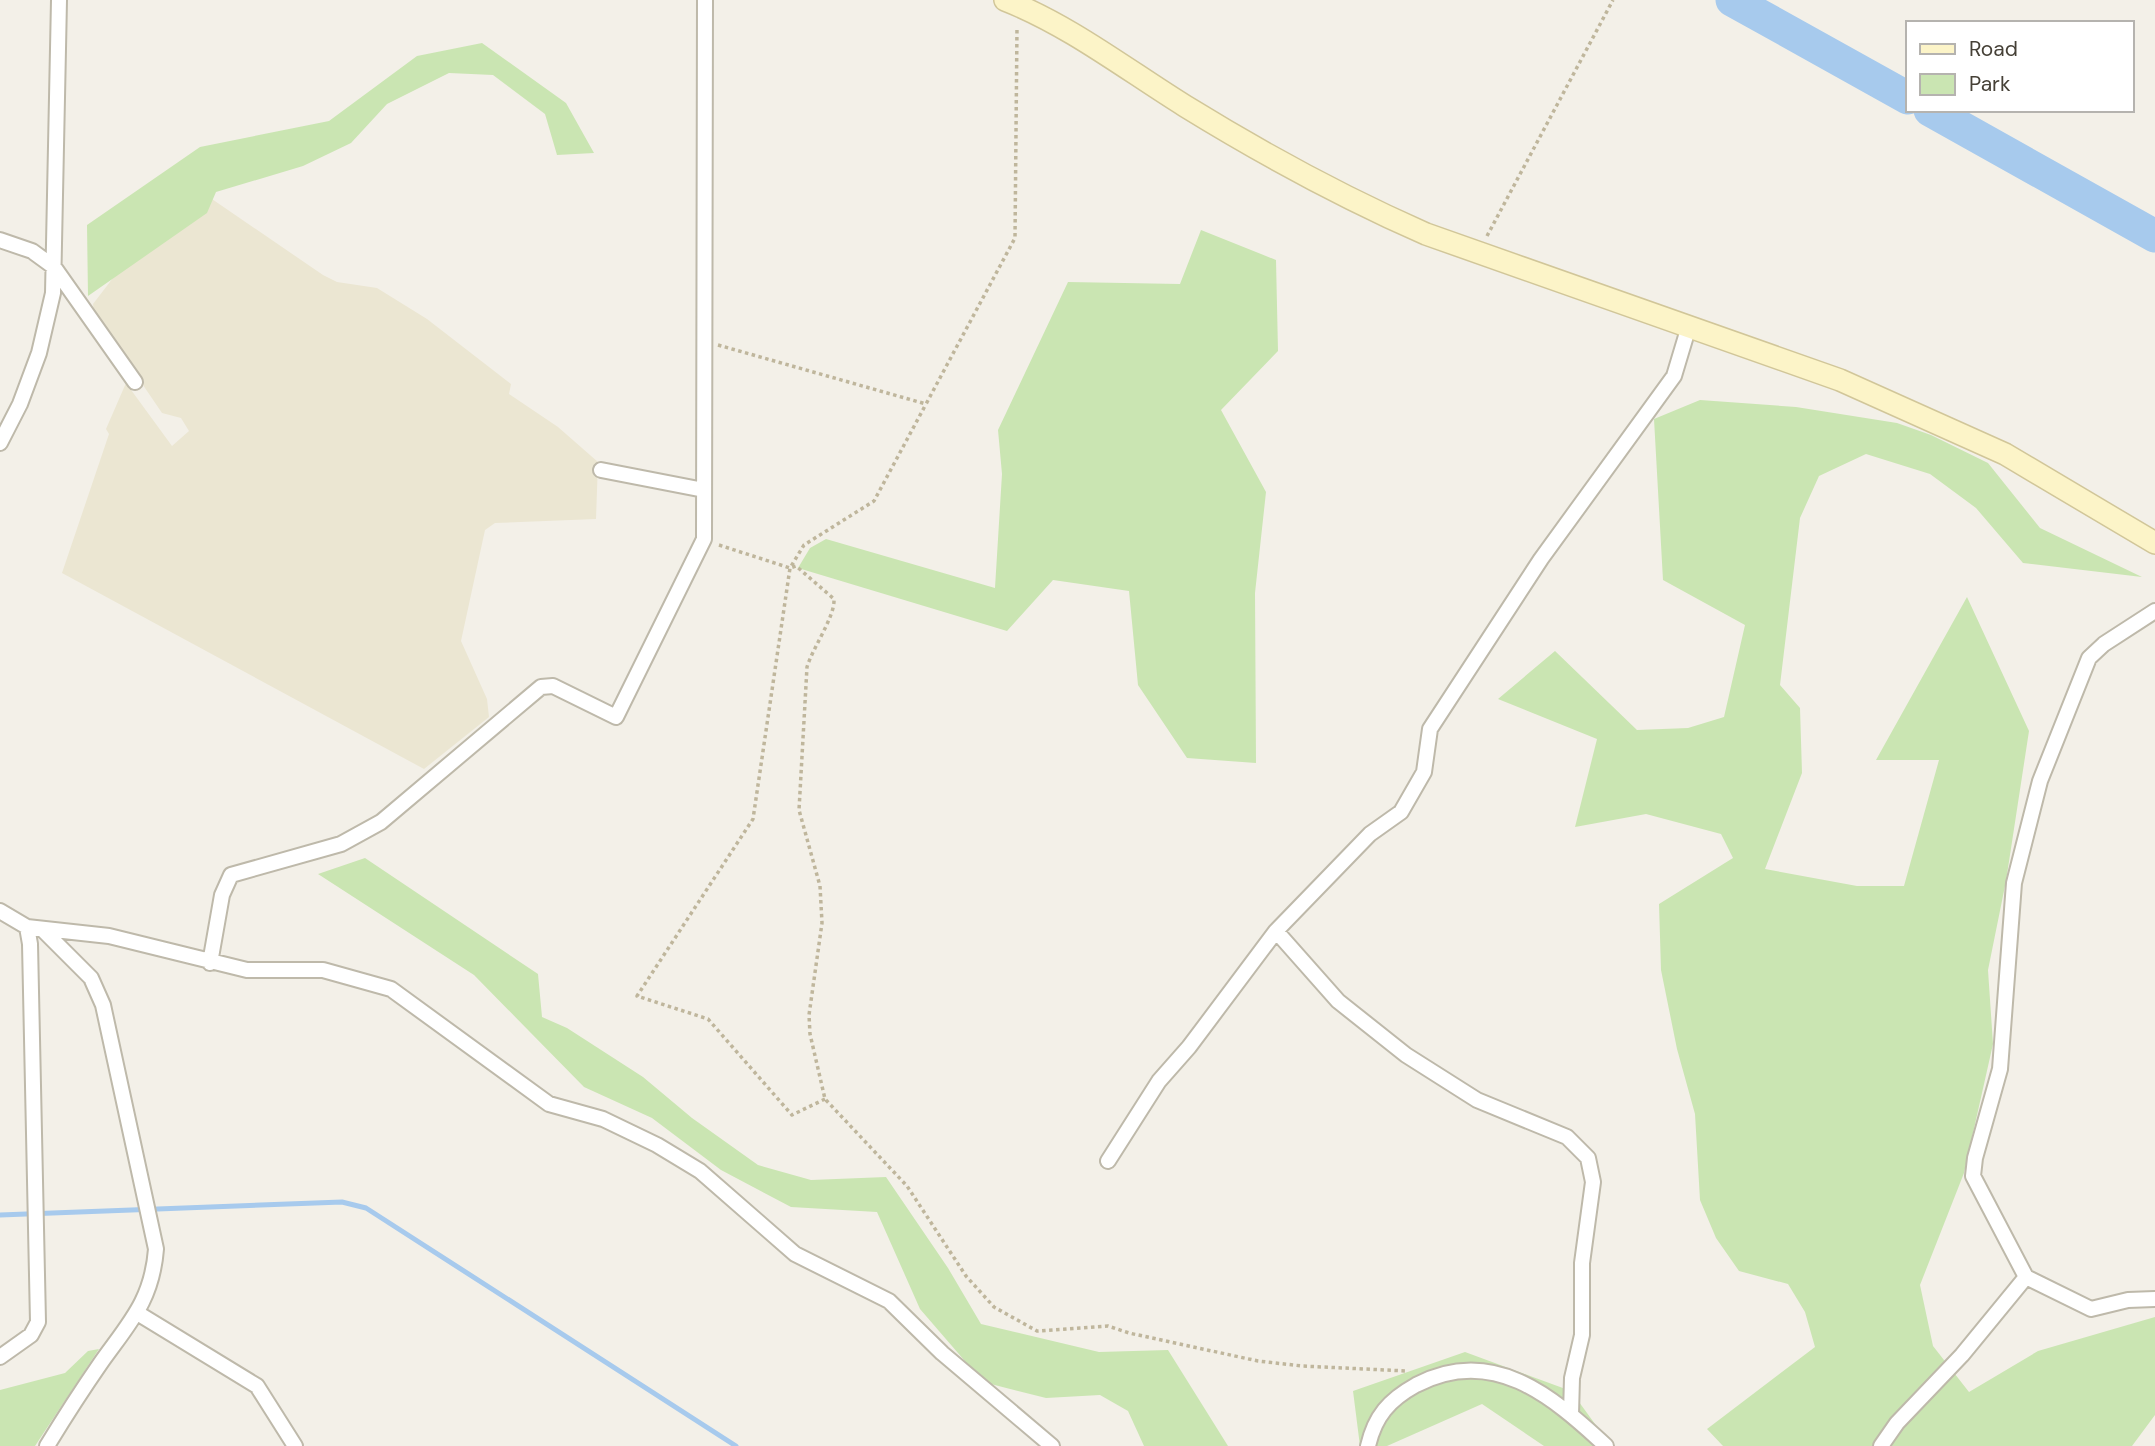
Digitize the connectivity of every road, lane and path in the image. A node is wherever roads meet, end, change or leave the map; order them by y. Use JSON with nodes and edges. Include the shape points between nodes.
{"nodes":[{"id":1,"x":59,"y":0,"type":"edge"},
{"id":2,"x":705,"y":0,"type":"edge"},
{"id":3,"x":1613,"y":0,"type":"edge"},
{"id":4,"x":1011,"y":2,"type":"edge"},
{"id":5,"x":0,"y":240,"type":"edge"},
{"id":6,"x":1477,"y":253,"type":"junction"},
{"id":7,"x":54,"y":267,"type":"junction"},
{"id":8,"x":1689,"y":326,"type":"junction"},
{"id":9,"x":703,"y":341,"type":"junction"},
{"id":10,"x":135,"y":382,"type":"dead end"},
{"id":11,"x":926,"y":404,"type":"junction"},
{"id":12,"x":0,"y":443,"type":"edge"},
{"id":13,"x":601,"y":470,"type":"dead end"},
{"id":14,"x":704,"y":490,"type":"junction"},
{"id":15,"x":704,"y":540,"type":"junction"},
{"id":16,"x":2155,"y":543,"type":"edge"},
{"id":17,"x":790,"y":568,"type":"junction"},
{"id":18,"x":2155,"y":611,"type":"edge"},
{"id":19,"x":0,"y":911,"type":"edge"},
{"id":20,"x":27,"y":927,"type":"junction"},
{"id":21,"x":43,"y":930,"type":"junction"},
{"id":22,"x":1276,"y":931,"type":"junction"},
{"id":23,"x":210,"y":963,"type":"junction"},
{"id":24,"x":825,"y":1098,"type":"junction"},
{"id":25,"x":1108,"y":1161,"type":"dead end"},
{"id":26,"x":2026,"y":1277,"type":"junction"},
{"id":27,"x":2155,"y":1299,"type":"edge"},
{"id":28,"x":139,"y":1314,"type":"junction"},
{"id":29,"x":0,"y":1357,"type":"edge"},
{"id":30,"x":1409,"y":1371,"type":"dead end"},
{"id":31,"x":1571,"y":1414,"type":"junction"},
{"id":32,"x":47,"y":1446,"type":"edge"},
{"id":33,"x":295,"y":1446,"type":"edge"},
{"id":34,"x":1052,"y":1446,"type":"edge"},
{"id":35,"x":1368,"y":1446,"type":"edge"},
{"id":36,"x":1606,"y":1446,"type":"edge"},
{"id":37,"x":1881,"y":1446,"type":"edge"}],
"edges":[{"from":1,"to":7,"type":"street"},
{"from":2,"to":9,"type":"street"},
{"from":3,"to":6,"type":"path"},
{"from":4,"to":6,"type":"street","via":[[1275,161],[1360,205]]},
{"from":4,"to":11,"type":"path","via":[[1015,238]]},
{"from":5,"to":7,"type":"street","via":[[32,251]]},
{"from":6,"to":8,"type":"street"},
{"from":7,"to":10,"type":"street"},
{"from":7,"to":12,"type":"street","via":[[39,353]]},
{"from":8,"to":16,"type":"street","via":[[1840,380],[1941,423],[2005,454]]},
{"from":8,"to":22,"type":"street","via":[[1674,376],[1541,559],[1430,729],[1424,772],[1401,812],[1370,834]]},
{"from":9,"to":11,"type":"path"},
{"from":9,"to":14,"type":"street"},
{"from":11,"to":17,"type":"path","via":[[874,501],[804,545]]},
{"from":13,"to":14,"type":"street"},
{"from":14,"to":15,"type":"street"},
{"from":15,"to":17,"type":"path"},
{"from":15,"to":23,"type":"street","via":[[616,717],[553,686],[541,687],[382,822],[341,844],[231,875],[222,895]]},
{"from":17,"to":24,"type":"path","via":[[796,566],[834,600],[807,667],[799,789],[802,825],[820,886],[822,923],[809,1015]]},
{"from":17,"to":24,"type":"path","via":[[753,819],[638,996],[708,1019],[792,1115]]},
{"from":18,"to":26,"type":"street","via":[[2089,658],[2040,781],[2014,883],[2000,1069],[1973,1176]]},
{"from":19,"to":20,"type":"street"},
{"from":20,"to":21,"type":"street"},
{"from":20,"to":29,"type":"street","via":[[38,1322],[32,1335]]},
{"from":21,"to":23,"type":"street","via":[[109,936]]},
{"from":21,"to":28,"type":"street","via":[[91,978],[103,1004],[156,1248],[154,1271]]},
{"from":22,"to":25,"type":"street","via":[[1159,1081]]},
{"from":22,"to":31,"type":"street","via":[[1338,1001],[1406,1055],[1477,1100],[1567,1137],[1588,1158],[1593,1182]]},
{"from":23,"to":34,"type":"street","via":[[247,970],[323,970],[391,989],[549,1104],[603,1119],[657,1145],[700,1171],[795,1254],[889,1301],[942,1353]]},
{"from":24,"to":30,"type":"path","via":[[907,1186],[981,1296],[1037,1331],[1108,1326],[1258,1361]]},
{"from":26,"to":27,"type":"street","via":[[2091,1309]]},
{"from":26,"to":37,"type":"street"},
{"from":28,"to":32,"type":"street"},
{"from":28,"to":33,"type":"street","via":[[257,1387]]},
{"from":31,"to":35,"type":"street","via":[[1523,1384],[1491,1371],[1451,1370],[1390,1403],[1380,1413]]},
{"from":31,"to":36,"type":"street"}]}
